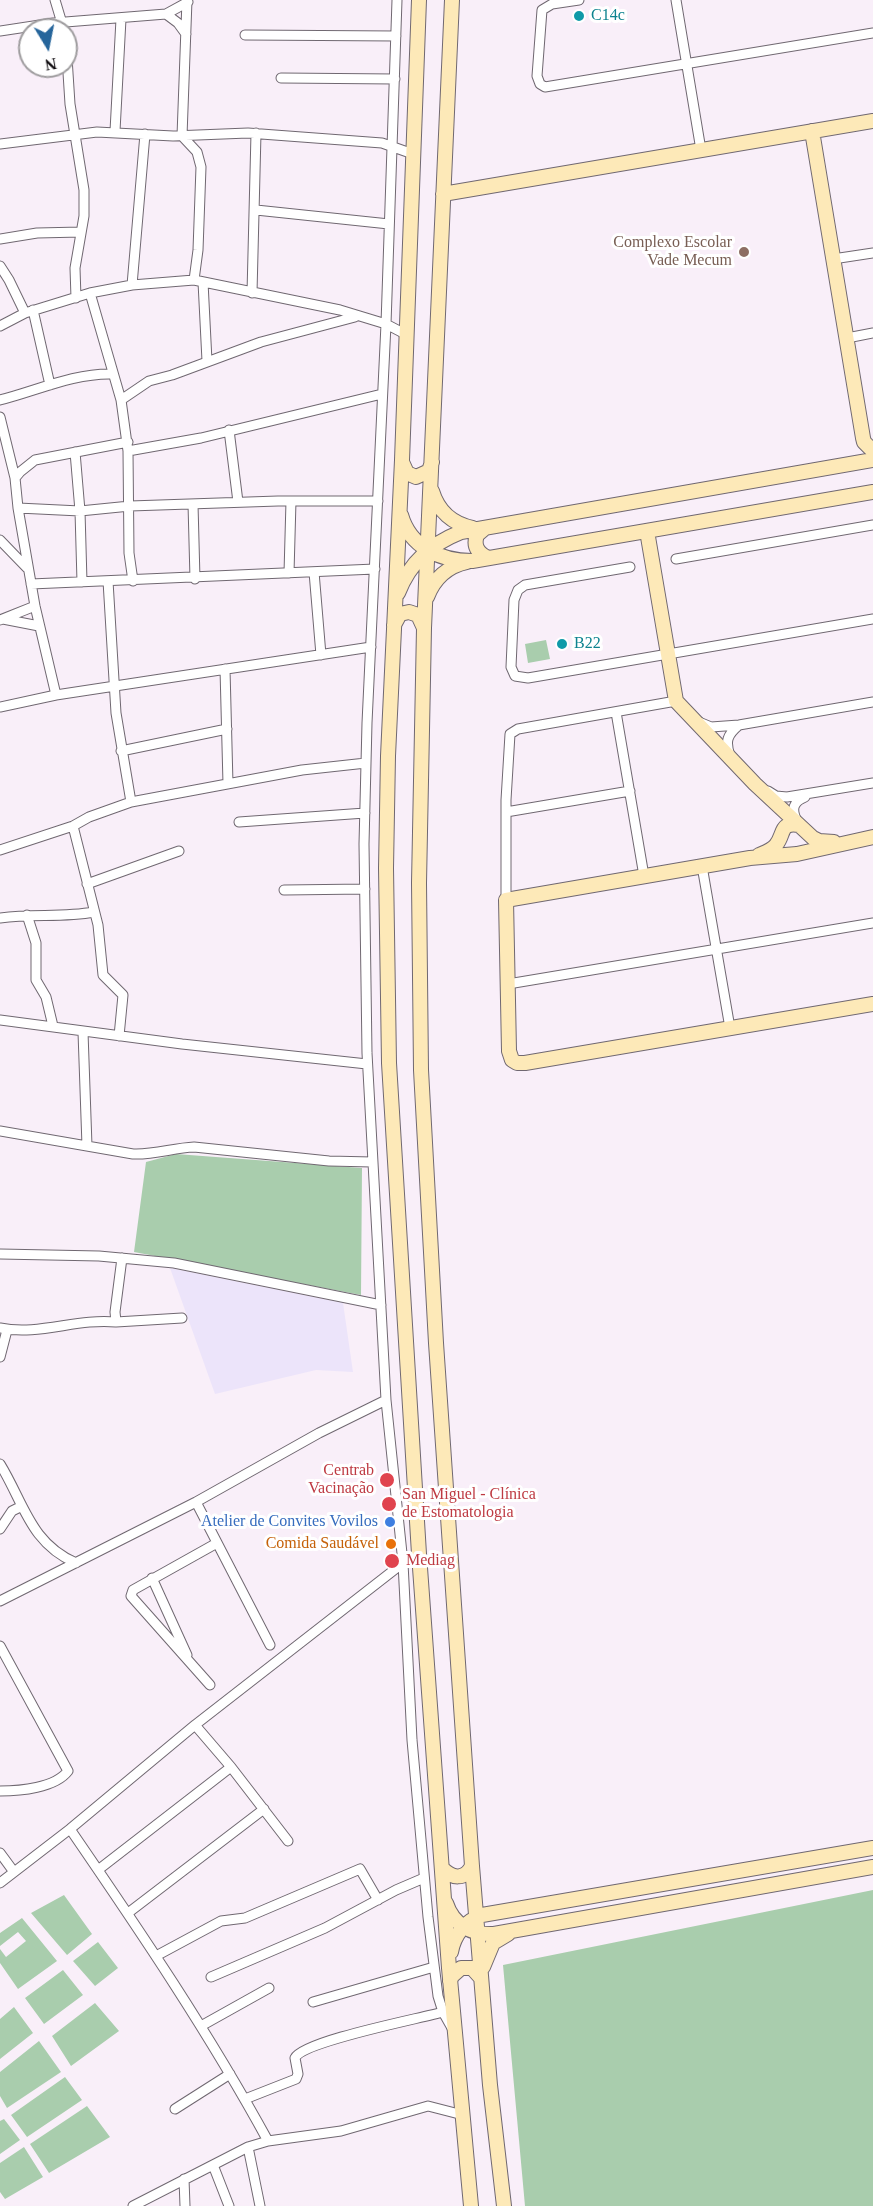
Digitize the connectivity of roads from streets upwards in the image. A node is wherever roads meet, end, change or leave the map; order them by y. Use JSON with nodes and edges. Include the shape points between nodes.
{"nodes":[{"id":1,"x":54,"y":0,"type":"edge"},
{"id":2,"x":397,"y":0,"type":"edge"},
{"id":3,"x":419,"y":0,"type":"edge"},
{"id":4,"x":452,"y":0,"type":"edge"},
{"id":5,"x":579,"y":0,"type":"edge"},
{"id":6,"x":676,"y":0,"type":"edge"},
{"id":7,"x":188,"y":1,"type":"edge"},
{"id":8,"x":166,"y":14,"type":"junction"},
{"id":9,"x":60,"y":18,"type":"edge"},
{"id":10,"x":121,"y":19,"type":"junction"},
{"id":11,"x":81,"y":22,"type":"junction"},
{"id":12,"x":78,"y":23,"type":"edge"},
{"id":13,"x":78,"y":24,"type":"edge"},
{"id":14,"x":18,"y":30,"type":"edge"},
{"id":15,"x":0,"y":31,"type":"edge"},
{"id":16,"x":873,"y":33,"type":"edge"},
{"id":17,"x":186,"y":34,"type":"junction"},
{"id":18,"x":245,"y":35,"type":"dead end"},
{"id":19,"x":396,"y":36,"type":"junction"},
{"id":20,"x":686,"y":64,"type":"junction"},
{"id":21,"x":68,"y":78,"type":"edge"},
{"id":22,"x":281,"y":78,"type":"dead end"},
{"id":23,"x":395,"y":79,"type":"junction"},
{"id":24,"x":873,"y":121,"type":"edge"},
{"id":25,"x":116,"y":131,"type":"junction"},
{"id":26,"x":812,"y":131,"type":"junction"},
{"id":27,"x":256,"y":133,"type":"junction"},
{"id":28,"x":145,"y":134,"type":"junction"},
{"id":29,"x":75,"y":135,"type":"junction"},
{"id":30,"x":207,"y":135,"type":"junction"},
{"id":31,"x":182,"y":136,"type":"junction"},
{"id":32,"x":0,"y":144,"type":"edge"},
{"id":33,"x":393,"y":147,"type":"junction"},
{"id":34,"x":701,"y":150,"type":"junction"},
{"id":35,"x":197,"y":152,"type":"junction"},
{"id":36,"x":413,"y":154,"type":"junction"},
{"id":37,"x":443,"y":194,"type":"junction"},
{"id":38,"x":256,"y":210,"type":"junction"},
{"id":39,"x":389,"y":224,"type":"junction"},
{"id":40,"x":81,"y":232,"type":"junction"},
{"id":41,"x":0,"y":239,"type":"edge"},
{"id":42,"x":873,"y":253,"type":"edge"},
{"id":43,"x":833,"y":260,"type":"junction"},
{"id":44,"x":0,"y":266,"type":"edge"},
{"id":45,"x":199,"y":281,"type":"junction"},
{"id":46,"x":132,"y":285,"type":"junction"},
{"id":47,"x":90,"y":293,"type":"junction"},
{"id":48,"x":252,"y":293,"type":"junction"},
{"id":49,"x":76,"y":298,"type":"junction"},
{"id":50,"x":29,"y":312,"type":"junction"},
{"id":51,"x":357,"y":316,"type":"junction"},
{"id":52,"x":386,"y":324,"type":"junction"},
{"id":53,"x":0,"y":326,"type":"edge"},
{"id":54,"x":873,"y":333,"type":"edge"},
{"id":55,"x":407,"y":334,"type":"junction"},
{"id":56,"x":847,"y":338,"type":"junction"},
{"id":57,"x":207,"y":361,"type":"junction"},
{"id":58,"x":112,"y":374,"type":"junction"},
{"id":59,"x":50,"y":385,"type":"junction"},
{"id":60,"x":382,"y":394,"type":"junction"},
{"id":61,"x":0,"y":400,"type":"edge"},
{"id":62,"x":121,"y":400,"type":"junction"},
{"id":63,"x":0,"y":417,"type":"edge"},
{"id":64,"x":229,"y":430,"type":"junction"},
{"id":65,"x":868,"y":437,"type":"edge"},
{"id":66,"x":128,"y":447,"type":"junction"},
{"id":67,"x":75,"y":452,"type":"junction"},
{"id":68,"x":402,"y":460,"type":"junction"},
{"id":69,"x":873,"y":460,"type":"edge"},
{"id":70,"x":432,"y":461,"type":"junction"},
{"id":71,"x":847,"y":464,"type":"junction"},
{"id":72,"x":15,"y":478,"type":"junction"},
{"id":73,"x":431,"y":485,"type":"junction"},
{"id":74,"x":873,"y":492,"type":"edge"},
{"id":75,"x":291,"y":501,"type":"junction"},
{"id":76,"x":378,"y":501,"type":"junction"},
{"id":77,"x":238,"y":502,"type":"junction"},
{"id":78,"x":193,"y":504,"type":"junction"},
{"id":79,"x":130,"y":506,"type":"junction"},
{"id":80,"x":18,"y":508,"type":"junction"},
{"id":81,"x":399,"y":509,"type":"junction"},
{"id":82,"x":80,"y":512,"type":"junction"},
{"id":83,"x":873,"y":525,"type":"edge"},
{"id":84,"x":484,"y":529,"type":"junction"},
{"id":85,"x":647,"y":531,"type":"junction"},
{"id":86,"x":0,"y":540,"type":"edge"},
{"id":87,"x":428,"y":551,"type":"junction"},
{"id":88,"x":488,"y":558,"type":"junction"},
{"id":89,"x":676,"y":559,"type":"dead end"},
{"id":90,"x":472,"y":561,"type":"junction"},
{"id":91,"x":630,"y":567,"type":"dead end"},
{"id":92,"x":27,"y":568,"type":"junction"},
{"id":93,"x":375,"y":569,"type":"junction"},
{"id":94,"x":314,"y":572,"type":"junction"},
{"id":95,"x":289,"y":573,"type":"junction"},
{"id":96,"x":195,"y":579,"type":"junction"},
{"id":97,"x":108,"y":580,"type":"junction"},
{"id":98,"x":132,"y":581,"type":"junction"},
{"id":99,"x":82,"y":582,"type":"junction"},
{"id":100,"x":31,"y":584,"type":"junction"},
{"id":101,"x":35,"y":606,"type":"junction"},
{"id":102,"x":425,"y":608,"type":"junction"},
{"id":103,"x":873,"y":619,"type":"edge"},
{"id":104,"x":1,"y":620,"type":"edge"},
{"id":105,"x":39,"y":626,"type":"junction"},
{"id":106,"x":393,"y":627,"type":"junction"},
{"id":107,"x":424,"y":628,"type":"junction"},
{"id":108,"x":371,"y":647,"type":"junction"},
{"id":109,"x":668,"y":654,"type":"junction"},
{"id":110,"x":321,"y":655,"type":"junction"},
{"id":111,"x":225,"y":669,"type":"junction"},
{"id":112,"x":115,"y":686,"type":"junction"},
{"id":113,"x":56,"y":695,"type":"junction"},
{"id":114,"x":676,"y":700,"type":"junction"},
{"id":115,"x":873,"y":702,"type":"edge"},
{"id":116,"x":0,"y":707,"type":"edge"},
{"id":117,"x":616,"y":712,"type":"junction"},
{"id":118,"x":692,"y":718,"type":"junction"},
{"id":119,"x":739,"y":725,"type":"junction"},
{"id":120,"x":227,"y":729,"type":"junction"},
{"id":121,"x":121,"y":751,"type":"junction"},
{"id":122,"x":731,"y":758,"type":"junction"},
{"id":123,"x":366,"y":763,"type":"junction"},
{"id":124,"x":873,"y":783,"type":"edge"},
{"id":125,"x":228,"y":784,"type":"junction"},
{"id":126,"x":755,"y":784,"type":"junction"},
{"id":127,"x":630,"y":791,"type":"junction"},
{"id":128,"x":813,"y":794,"type":"junction"},
{"id":129,"x":131,"y":802,"type":"junction"},
{"id":130,"x":506,"y":812,"type":"junction"},
{"id":131,"x":365,"y":813,"type":"junction"},
{"id":132,"x":239,"y":822,"type":"dead end"},
{"id":133,"x":73,"y":826,"type":"junction"},
{"id":134,"x":803,"y":828,"type":"junction"},
{"id":135,"x":781,"y":834,"type":"junction"},
{"id":136,"x":873,"y":837,"type":"edge"},
{"id":137,"x":852,"y":841,"type":"junction"},
{"id":138,"x":0,"y":850,"type":"edge"},
{"id":139,"x":179,"y":851,"type":"dead end"},
{"id":140,"x":797,"y":853,"type":"junction"},
{"id":141,"x":750,"y":858,"type":"junction"},
{"id":142,"x":702,"y":866,"type":"junction"},
{"id":143,"x":644,"y":876,"type":"junction"},
{"id":144,"x":87,"y":885,"type":"junction"},
{"id":145,"x":365,"y":889,"type":"junction"},
{"id":146,"x":284,"y":890,"type":"dead end"},
{"id":147,"x":506,"y":900,"type":"junction"},
{"id":148,"x":94,"y":912,"type":"junction"},
{"id":149,"x":27,"y":915,"type":"junction"},
{"id":150,"x":0,"y":918,"type":"edge"},
{"id":151,"x":873,"y":922,"type":"edge"},
{"id":152,"x":716,"y":949,"type":"junction"},
{"id":153,"x":508,"y":984,"type":"junction"},
{"id":154,"x":873,"y":1004,"type":"edge"},
{"id":155,"x":0,"y":1020,"type":"edge"},
{"id":156,"x":53,"y":1026,"type":"junction"},
{"id":157,"x":729,"y":1028,"type":"junction"},
{"id":158,"x":83,"y":1032,"type":"junction"},
{"id":159,"x":119,"y":1036,"type":"junction"},
{"id":160,"x":367,"y":1064,"type":"junction"},
{"id":161,"x":0,"y":1131,"type":"edge"},
{"id":162,"x":87,"y":1146,"type":"junction"},
{"id":163,"x":372,"y":1162,"type":"junction"},
{"id":164,"x":0,"y":1254,"type":"edge"},
{"id":165,"x":122,"y":1258,"type":"junction"},
{"id":166,"x":381,"y":1305,"type":"junction"},
{"id":167,"x":182,"y":1318,"type":"dead end"},
{"id":168,"x":116,"y":1322,"type":"junction"},
{"id":169,"x":4,"y":1329,"type":"edge"},
{"id":170,"x":0,"y":1357,"type":"edge"},
{"id":171,"x":386,"y":1400,"type":"junction"},
{"id":172,"x":0,"y":1464,"type":"edge"},
{"id":173,"x":196,"y":1502,"type":"junction"},
{"id":174,"x":22,"y":1506,"type":"junction"},
{"id":175,"x":0,"y":1530,"type":"edge"},
{"id":176,"x":217,"y":1543,"type":"junction"},
{"id":177,"x":419,"y":1554,"type":"junction"},
{"id":178,"x":76,"y":1563,"type":"junction"},
{"id":179,"x":403,"y":1563,"type":"junction"},
{"id":180,"x":152,"y":1578,"type":"junction"},
{"id":181,"x":0,"y":1601,"type":"edge"},
{"id":182,"x":270,"y":1645,"type":"dead end"},
{"id":183,"x":0,"y":1646,"type":"edge"},
{"id":184,"x":192,"y":1664,"type":"junction"},
{"id":185,"x":210,"y":1685,"type":"dead end"},
{"id":186,"x":195,"y":1725,"type":"junction"},
{"id":187,"x":231,"y":1767,"type":"junction"},
{"id":188,"x":0,"y":1791,"type":"edge"},
{"id":189,"x":264,"y":1809,"type":"junction"},
{"id":190,"x":70,"y":1829,"type":"junction"},
{"id":191,"x":288,"y":1842,"type":"dead end"},
{"id":192,"x":873,"y":1848,"type":"edge"},
{"id":193,"x":0,"y":1853,"type":"edge"},
{"id":194,"x":873,"y":1867,"type":"edge"},
{"id":195,"x":442,"y":1869,"type":"junction"},
{"id":196,"x":98,"y":1870,"type":"junction"},
{"id":197,"x":14,"y":1872,"type":"junction"},
{"id":198,"x":473,"y":1872,"type":"junction"},
{"id":199,"x":424,"y":1878,"type":"junction"},
{"id":200,"x":0,"y":1883,"type":"edge"},
{"id":201,"x":444,"y":1895,"type":"junction"},
{"id":202,"x":378,"y":1900,"type":"junction"},
{"id":203,"x":516,"y":1910,"type":"junction"},
{"id":204,"x":128,"y":1913,"type":"junction"},
{"id":205,"x":476,"y":1917,"type":"junction"},
{"id":206,"x":463,"y":1927,"type":"junction"},
{"id":207,"x":519,"y":1930,"type":"junction"},
{"id":208,"x":477,"y":1934,"type":"junction"},
{"id":209,"x":156,"y":1956,"type":"junction"},
{"id":210,"x":434,"y":1967,"type":"junction"},
{"id":211,"x":450,"y":1975,"type":"junction"},
{"id":212,"x":211,"y":1977,"type":"dead end"},
{"id":213,"x":481,"y":1978,"type":"junction"},
{"id":214,"x":269,"y":1988,"type":"dead end"},
{"id":215,"x":313,"y":2002,"type":"dead end"},
{"id":216,"x":443,"y":2012,"type":"junction"},
{"id":217,"x":201,"y":2026,"type":"junction"},
{"id":218,"x":455,"y":2032,"type":"junction"},
{"id":219,"x":230,"y":2074,"type":"junction"},
{"id":220,"x":245,"y":2099,"type":"junction"},
{"id":221,"x":175,"y":2109,"type":"dead end"},
{"id":222,"x":464,"y":2115,"type":"junction"},
{"id":223,"x":268,"y":2141,"type":"junction"},
{"id":224,"x":248,"y":2147,"type":"junction"},
{"id":225,"x":213,"y":2164,"type":"junction"},
{"id":226,"x":184,"y":2179,"type":"junction"},
{"id":227,"x":133,"y":2206,"type":"edge"},
{"id":228,"x":185,"y":2206,"type":"edge"},
{"id":229,"x":229,"y":2206,"type":"edge"},
{"id":230,"x":260,"y":2206,"type":"edge"},
{"id":231,"x":471,"y":2206,"type":"edge"},
{"id":232,"x":504,"y":2206,"type":"edge"}],
"edges":[{"from":1,"to":9,"type":"street"},
{"from":2,"to":19,"type":"street"},
{"from":3,"to":36,"type":"street"},
{"from":4,"to":37,"type":"street"},
{"from":5,"to":20,"type":"street","via":[[552,4],[542,10],[537,76],[542,86]]},
{"from":6,"to":20,"type":"street"},
{"from":7,"to":8,"type":"street"},
{"from":7,"to":17,"type":"street"},
{"from":8,"to":10,"type":"street"},
{"from":8,"to":17,"type":"street"},
{"from":10,"to":11,"type":"street"},
{"from":10,"to":25,"type":"street"},
{"from":11,"to":12,"type":"street"},
{"from":11,"to":13,"type":"street"},
{"from":14,"to":15,"type":"street"},
{"from":16,"to":20,"type":"street"},
{"from":17,"to":31,"type":"street"},
{"from":18,"to":19,"type":"street"},
{"from":19,"to":23,"type":"street"},
{"from":20,"to":34,"type":"street"},
{"from":21,"to":29,"type":"street"},
{"from":22,"to":23,"type":"street"},
{"from":23,"to":33,"type":"street"},
{"from":24,"to":26,"type":"street"},
{"from":25,"to":28,"type":"street"},
{"from":25,"to":29,"type":"street"},
{"from":26,"to":34,"type":"street"},
{"from":26,"to":43,"type":"street"},
{"from":27,"to":30,"type":"street"},
{"from":27,"to":33,"type":"street"},
{"from":27,"to":38,"type":"street"},
{"from":28,"to":31,"type":"street"},
{"from":28,"to":46,"type":"street"},
{"from":29,"to":32,"type":"street"},
{"from":29,"to":40,"type":"street","via":[[84,190]]},
{"from":30,"to":31,"type":"street"},
{"from":30,"to":35,"type":"street"},
{"from":31,"to":35,"type":"street"},
{"from":33,"to":36,"type":"street"},
{"from":33,"to":39,"type":"street"},
{"from":34,"to":37,"type":"street"},
{"from":35,"to":45,"type":"street","via":[[201,167]]},
{"from":36,"to":55,"type":"street"},
{"from":37,"to":70,"type":"street"},
{"from":38,"to":39,"type":"street"},
{"from":38,"to":48,"type":"street"},
{"from":39,"to":52,"type":"street"},
{"from":40,"to":41,"type":"street"},
{"from":40,"to":49,"type":"street","via":[[75,268]]},
{"from":42,"to":43,"type":"street"},
{"from":43,"to":56,"type":"street"},
{"from":44,"to":50,"type":"street"},
{"from":45,"to":46,"type":"street"},
{"from":45,"to":48,"type":"street"},
{"from":45,"to":57,"type":"street"},
{"from":46,"to":47,"type":"street"},
{"from":47,"to":49,"type":"street"},
{"from":47,"to":58,"type":"street"},
{"from":48,"to":51,"type":"street"},
{"from":49,"to":50,"type":"street"},
{"from":50,"to":53,"type":"street"},
{"from":50,"to":59,"type":"street"},
{"from":51,"to":52,"type":"street"},
{"from":51,"to":57,"type":"street"},
{"from":52,"to":55,"type":"street"},
{"from":52,"to":60,"type":"street"},
{"from":54,"to":56,"type":"street"},
{"from":55,"to":68,"type":"street"},
{"from":56,"to":65,"type":"street"},
{"from":57,"to":62,"type":"street","via":[[149,381]]},
{"from":58,"to":59,"type":"street"},
{"from":58,"to":62,"type":"street"},
{"from":59,"to":61,"type":"street"},
{"from":60,"to":64,"type":"street"},
{"from":60,"to":76,"type":"street"},
{"from":62,"to":66,"type":"street"},
{"from":63,"to":72,"type":"street"},
{"from":64,"to":66,"type":"street","via":[[201,438]]},
{"from":64,"to":77,"type":"street"},
{"from":65,"to":71,"type":"street","via":[[858,455]]},
{"from":66,"to":67,"type":"street"},
{"from":66,"to":79,"type":"street"},
{"from":67,"to":72,"type":"street","via":[[35,460]]},
{"from":67,"to":82,"type":"street"},
{"from":68,"to":70,"type":"street","via":[[407,473],[416,477],[429,471]]},
{"from":68,"to":81,"type":"street"},
{"from":69,"to":71,"type":"street"},
{"from":70,"to":73,"type":"street"},
{"from":71,"to":84,"type":"street"},
{"from":72,"to":80,"type":"street"},
{"from":73,"to":84,"type":"street","via":[[436,501],[452,520]]},
{"from":73,"to":87,"type":"street"},
{"from":74,"to":85,"type":"street"},
{"from":75,"to":76,"type":"street"},
{"from":75,"to":77,"type":"street"},
{"from":75,"to":95,"type":"street"},
{"from":76,"to":93,"type":"street"},
{"from":77,"to":78,"type":"street"},
{"from":78,"to":79,"type":"street"},
{"from":78,"to":96,"type":"street"},
{"from":79,"to":82,"type":"street"},
{"from":79,"to":98,"type":"street"},
{"from":80,"to":82,"type":"street"},
{"from":80,"to":92,"type":"street"},
{"from":81,"to":87,"type":"street","via":[[410,533]]},
{"from":81,"to":106,"type":"street"},
{"from":82,"to":99,"type":"street"},
{"from":83,"to":89,"type":"street"},
{"from":84,"to":87,"type":"street","via":[[461,532]]},
{"from":84,"to":88,"type":"street","via":[[475,544],[479,553]]},
{"from":85,"to":88,"type":"street"},
{"from":85,"to":109,"type":"street"},
{"from":86,"to":92,"type":"street"},
{"from":87,"to":90,"type":"street"},
{"from":87,"to":102,"type":"street"},
{"from":87,"to":106,"type":"street","via":[[403,582]]},
{"from":88,"to":90,"type":"street"},
{"from":90,"to":102,"type":"street","via":[[456,565],[441,576],[430,591]]},
{"from":91,"to":109,"type":"street","via":[[520,587],[514,600],[512,670],[517,677],[528,678]]},
{"from":92,"to":100,"type":"street"},
{"from":93,"to":94,"type":"street"},
{"from":93,"to":108,"type":"street"},
{"from":94,"to":95,"type":"street"},
{"from":94,"to":110,"type":"street"},
{"from":95,"to":96,"type":"street"},
{"from":96,"to":98,"type":"street"},
{"from":97,"to":98,"type":"street"},
{"from":97,"to":99,"type":"street"},
{"from":97,"to":112,"type":"street"},
{"from":99,"to":100,"type":"street"},
{"from":100,"to":101,"type":"street"},
{"from":101,"to":104,"type":"street"},
{"from":101,"to":105,"type":"street"},
{"from":102,"to":107,"type":"street"},
{"from":103,"to":109,"type":"street"},
{"from":104,"to":105,"type":"street"},
{"from":105,"to":113,"type":"street"},
{"from":106,"to":107,"type":"street","via":[[396,618],[409,612],[418,615]]},
{"from":106,"to":177,"type":"street","via":[[386,868],[389,1063]]},
{"from":107,"to":198,"type":"street","via":[[419,883],[422,1070],[436,1355]]},
{"from":108,"to":110,"type":"street"},
{"from":108,"to":123,"type":"street"},
{"from":109,"to":114,"type":"street"},
{"from":110,"to":111,"type":"street"},
{"from":111,"to":112,"type":"street"},
{"from":111,"to":120,"type":"street"},
{"from":112,"to":113,"type":"street"},
{"from":112,"to":121,"type":"street"},
{"from":113,"to":116,"type":"street"},
{"from":114,"to":117,"type":"street"},
{"from":114,"to":118,"type":"street"},
{"from":115,"to":119,"type":"street"},
{"from":117,"to":127,"type":"street"},
{"from":117,"to":130,"type":"street","via":[[513,731],[508,738]]},
{"from":118,"to":119,"type":"street","via":[[711,727]]},
{"from":118,"to":122,"type":"street"},
{"from":119,"to":122,"type":"street","via":[[727,738]]},
{"from":120,"to":121,"type":"street"},
{"from":120,"to":125,"type":"street"},
{"from":121,"to":129,"type":"street"},
{"from":122,"to":126,"type":"street"},
{"from":123,"to":125,"type":"street"},
{"from":123,"to":131,"type":"street"},
{"from":124,"to":128,"type":"street"},
{"from":125,"to":129,"type":"street"},
{"from":126,"to":128,"type":"street","via":[[776,796]]},
{"from":126,"to":134,"type":"street"},
{"from":126,"to":135,"type":"street","via":[[780,817]]},
{"from":127,"to":130,"type":"street"},
{"from":127,"to":143,"type":"street"},
{"from":128,"to":134,"type":"street","via":[[794,804],[793,813]]},
{"from":129,"to":133,"type":"street"},
{"from":130,"to":147,"type":"street"},
{"from":131,"to":132,"type":"street"},
{"from":131,"to":145,"type":"street"},
{"from":133,"to":138,"type":"street"},
{"from":133,"to":144,"type":"street"},
{"from":134,"to":135,"type":"street","via":[[791,824]]},
{"from":134,"to":137,"type":"street","via":[[819,841]]},
{"from":134,"to":140,"type":"street","via":[[808,846]]},
{"from":135,"to":140,"type":"street","via":[[782,848]]},
{"from":135,"to":141,"type":"street","via":[[771,849]]},
{"from":136,"to":137,"type":"street"},
{"from":137,"to":140,"type":"street"},
{"from":139,"to":144,"type":"street"},
{"from":140,"to":141,"type":"street"},
{"from":141,"to":142,"type":"street"},
{"from":142,"to":143,"type":"street"},
{"from":142,"to":152,"type":"street"},
{"from":143,"to":147,"type":"street"},
{"from":144,"to":148,"type":"street"},
{"from":145,"to":146,"type":"street"},
{"from":145,"to":160,"type":"street"},
{"from":147,"to":153,"type":"street"},
{"from":148,"to":149,"type":"street","via":[[55,917]]},
{"from":148,"to":159,"type":"street","via":[[103,975],[123,995]]},
{"from":149,"to":150,"type":"street"},
{"from":149,"to":156,"type":"street","via":[[36,943],[36,980],[46,997]]},
{"from":151,"to":152,"type":"street"},
{"from":152,"to":153,"type":"street"},
{"from":152,"to":157,"type":"street"},
{"from":153,"to":157,"type":"street","via":[[509,1051],[510,1058],[517,1063]]},
{"from":154,"to":157,"type":"street"},
{"from":155,"to":156,"type":"street"},
{"from":156,"to":158,"type":"street"},
{"from":158,"to":159,"type":"street"},
{"from":158,"to":162,"type":"street"},
{"from":159,"to":160,"type":"street"},
{"from":160,"to":163,"type":"street"},
{"from":161,"to":162,"type":"street"},
{"from":162,"to":163,"type":"street","via":[[147,1155],[194,1147]]},
{"from":163,"to":166,"type":"street"},
{"from":164,"to":165,"type":"street"},
{"from":165,"to":166,"type":"street","via":[[174,1263]]},
{"from":165,"to":168,"type":"street"},
{"from":166,"to":171,"type":"street"},
{"from":167,"to":168,"type":"street"},
{"from":168,"to":169,"type":"street"},
{"from":169,"to":170,"type":"street"},
{"from":171,"to":173,"type":"street"},
{"from":171,"to":179,"type":"street"},
{"from":172,"to":174,"type":"street"},
{"from":173,"to":176,"type":"street"},
{"from":173,"to":178,"type":"street"},
{"from":174,"to":175,"type":"street","via":[[12,1512]]},
{"from":174,"to":178,"type":"street","via":[[28,1521],[45,1542],[60,1556]]},
{"from":176,"to":180,"type":"street"},
{"from":176,"to":182,"type":"street"},
{"from":177,"to":179,"type":"street"},
{"from":177,"to":195,"type":"street"},
{"from":178,"to":181,"type":"street"},
{"from":179,"to":186,"type":"street"},
{"from":179,"to":199,"type":"street"},
{"from":180,"to":184,"type":"street"},
{"from":180,"to":184,"type":"street","via":[[133,1590],[131,1596]]},
{"from":183,"to":188,"type":"street","via":[[68,1771],[44,1785]]},
{"from":184,"to":185,"type":"street"},
{"from":186,"to":187,"type":"street"},
{"from":186,"to":190,"type":"street"},
{"from":187,"to":189,"type":"street"},
{"from":187,"to":196,"type":"street"},
{"from":189,"to":191,"type":"street"},
{"from":189,"to":204,"type":"street"},
{"from":190,"to":196,"type":"street"},
{"from":190,"to":197,"type":"street"},
{"from":192,"to":203,"type":"street"},
{"from":193,"to":197,"type":"street"},
{"from":194,"to":207,"type":"street"},
{"from":195,"to":198,"type":"street","via":[[458,1877]]},
{"from":195,"to":201,"type":"street"},
{"from":196,"to":204,"type":"street"},
{"from":197,"to":200,"type":"street"},
{"from":198,"to":203,"type":"street","via":[[478,1896],[489,1906]]},
{"from":198,"to":205,"type":"street"},
{"from":199,"to":202,"type":"street"},
{"from":199,"to":210,"type":"street"},
{"from":201,"to":206,"type":"street","via":[[451,1913]]},
{"from":201,"to":211,"type":"street"},
{"from":202,"to":209,"type":"street","via":[[360,1869],[244,1918],[221,1921]]},
{"from":202,"to":212,"type":"street","via":[[325,1928]]},
{"from":203,"to":205,"type":"street"},
{"from":204,"to":209,"type":"street"},
{"from":205,"to":206,"type":"street"},
{"from":205,"to":208,"type":"street"},
{"from":206,"to":208,"type":"street"},
{"from":206,"to":211,"type":"street","via":[[454,1939]]},
{"from":207,"to":208,"type":"street"},
{"from":207,"to":213,"type":"street","via":[[493,1943],[485,1957]]},
{"from":208,"to":213,"type":"street"},
{"from":209,"to":217,"type":"street"},
{"from":210,"to":215,"type":"street"},
{"from":210,"to":216,"type":"street"},
{"from":211,"to":213,"type":"street","via":[[461,1968],[472,1968]]},
{"from":211,"to":218,"type":"street"},
{"from":213,"to":232,"type":"street"},
{"from":214,"to":217,"type":"street"},
{"from":216,"to":218,"type":"street"},
{"from":216,"to":220,"type":"street","via":[[299,2052],[295,2058],[296,2079]]},
{"from":217,"to":219,"type":"street"},
{"from":218,"to":222,"type":"street"},
{"from":219,"to":220,"type":"street"},
{"from":219,"to":221,"type":"street"},
{"from":220,"to":223,"type":"street"},
{"from":222,"to":223,"type":"street","via":[[428,2106],[341,2131]]},
{"from":222,"to":231,"type":"street"},
{"from":223,"to":224,"type":"street"},
{"from":224,"to":225,"type":"street"},
{"from":224,"to":230,"type":"street"},
{"from":225,"to":226,"type":"street"},
{"from":225,"to":229,"type":"street"},
{"from":226,"to":227,"type":"street"},
{"from":226,"to":228,"type":"street"}]}
